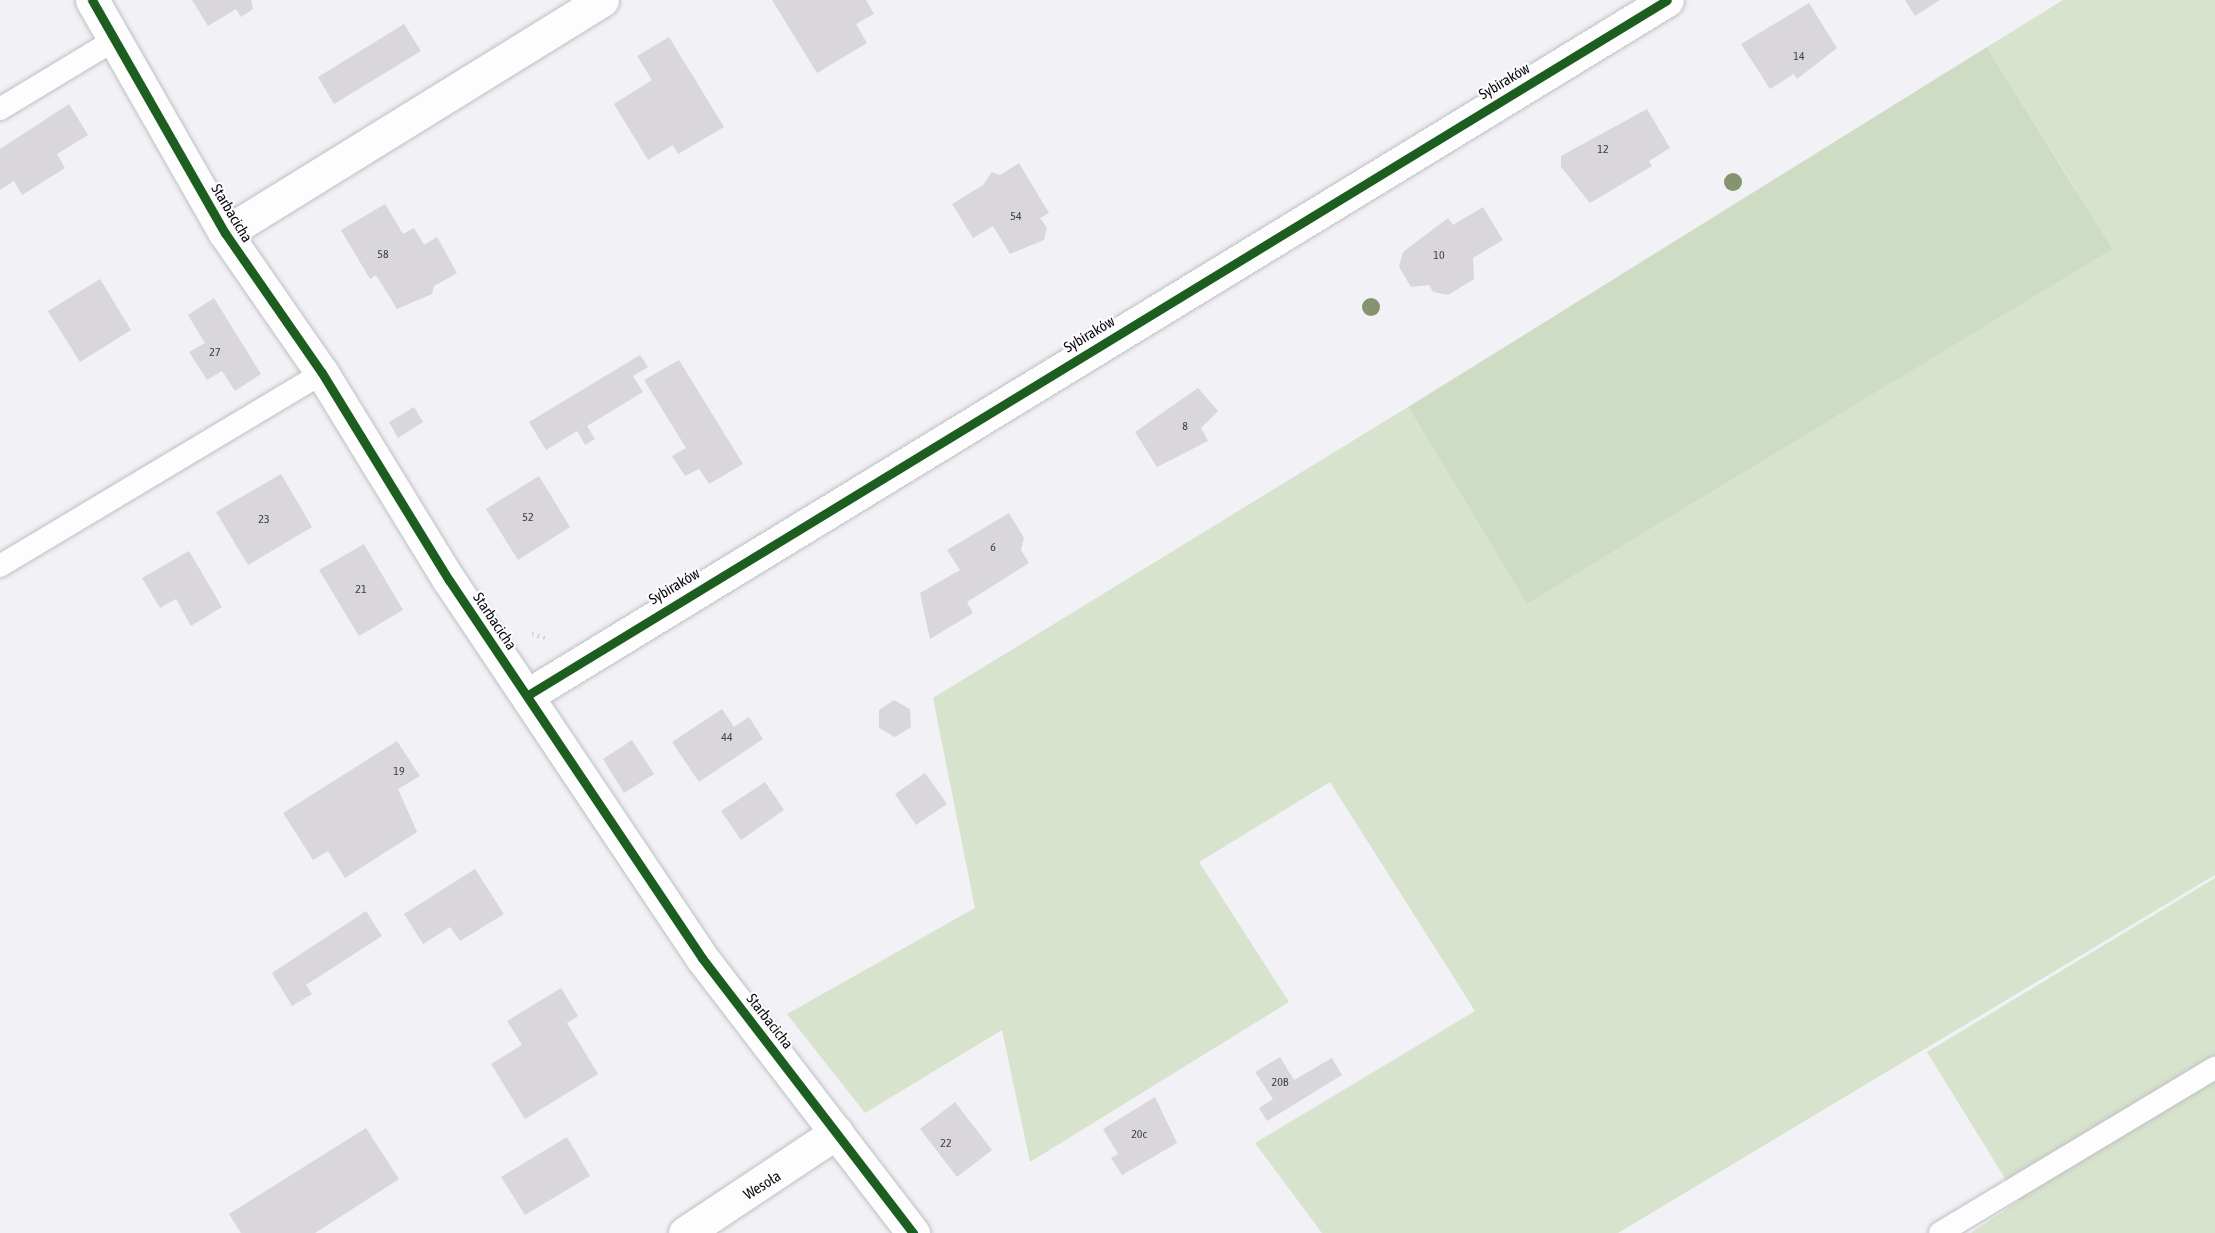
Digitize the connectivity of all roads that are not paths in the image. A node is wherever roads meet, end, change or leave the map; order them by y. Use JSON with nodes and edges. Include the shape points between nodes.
{"nodes":[{"id":1,"x":92,"y":0,"type":"edge"},
{"id":2,"x":602,"y":0,"type":"edge"},
{"id":3,"x":1667,"y":0,"type":"edge"},
{"id":4,"x":116,"y":39,"type":"junction"},
{"id":5,"x":0,"y":109,"type":"edge"},
{"id":6,"x":225,"y":233,"type":"junction"},
{"id":7,"x":322,"y":373,"type":"junction"},
{"id":8,"x":0,"y":566,"type":"edge"},
{"id":9,"x":528,"y":695,"type":"junction"},
{"id":10,"x":2215,"y":1068,"type":"edge"},
{"id":11,"x":837,"y":1132,"type":"junction"},
{"id":12,"x":685,"y":1233,"type":"edge"},
{"id":13,"x":913,"y":1233,"type":"edge"},
{"id":14,"x":1940,"y":1233,"type":"edge"}],
"edges":[{"from":1,"to":4,"type":"street","name":"Starbacicha"},
{"from":2,"to":6,"type":"street","name":"Starbacicha"},
{"from":3,"to":9,"type":"street","name":"Sybiraków"},
{"from":4,"to":5,"type":"lane"},
{"from":4,"to":6,"type":"street","name":"Starbacicha"},
{"from":6,"to":7,"type":"street","name":"Starbacicha"},
{"from":7,"to":8,"type":"lane"},
{"from":7,"to":9,"type":"street","name":"Starbacicha","via":[[449,580]]},
{"from":9,"to":11,"type":"street","name":"Starbacicha","via":[[702,958]]},
{"from":10,"to":14,"type":"lane"},
{"from":11,"to":12,"type":"street","name":"Wesoła"},
{"from":11,"to":13,"type":"street","name":"Starbacicha"}]}
